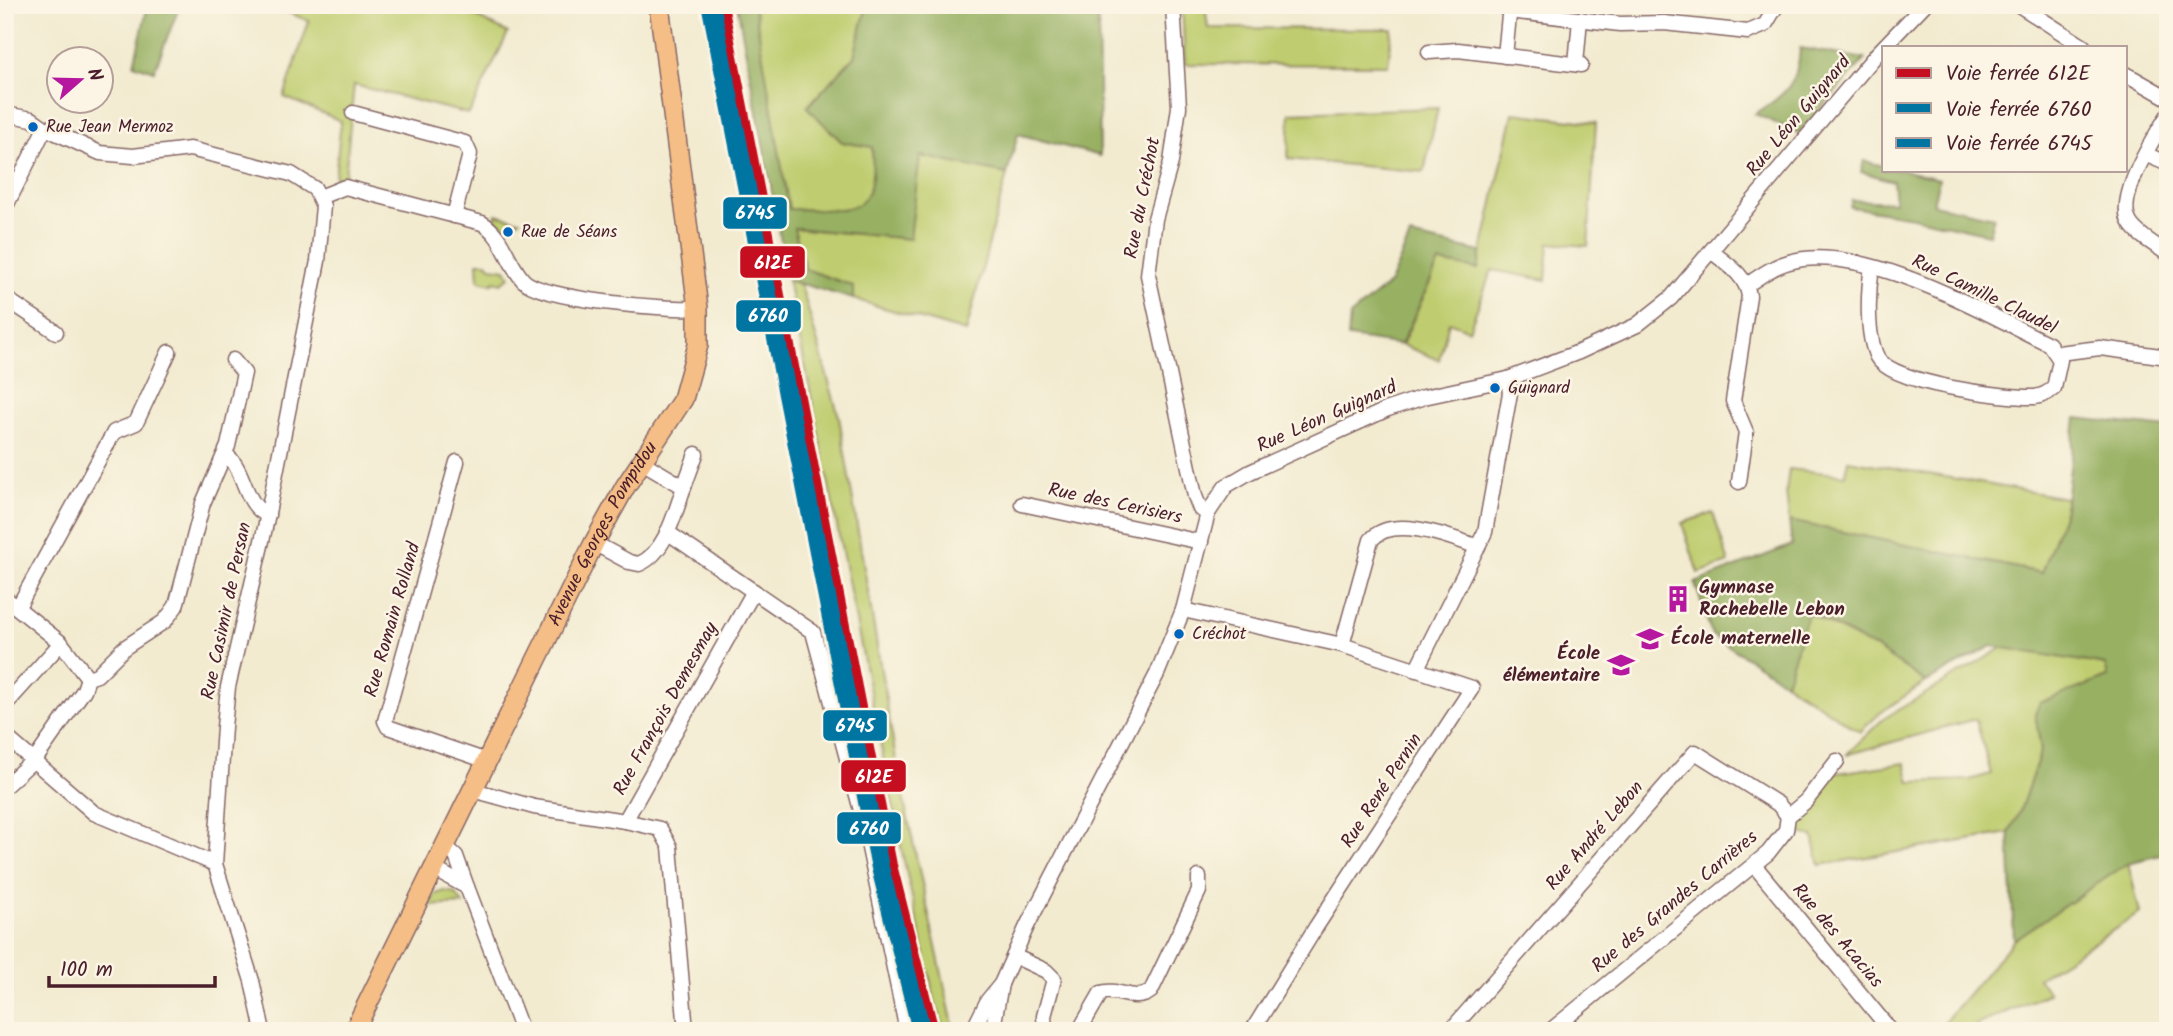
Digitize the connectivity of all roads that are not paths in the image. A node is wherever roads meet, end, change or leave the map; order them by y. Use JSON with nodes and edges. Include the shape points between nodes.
{"nodes":[{"id":1,"x":659,"y":5,"type":"edge"},
{"id":2,"x":1173,"y":5,"type":"edge"},
{"id":3,"x":1777,"y":5,"type":"edge"},
{"id":4,"x":1924,"y":5,"type":"edge"},
{"id":5,"x":2019,"y":5,"type":"edge"},
{"id":6,"x":1509,"y":8,"type":"edge"},
{"id":7,"x":1580,"y":19,"type":"junction"},
{"id":8,"x":1885,"y":46,"type":"edge"},
{"id":9,"x":2082,"y":46,"type":"edge"},
{"id":10,"x":1882,"y":49,"type":"edge"},
{"id":11,"x":1429,"y":52,"type":"dead end"},
{"id":12,"x":1505,"y":56,"type":"junction"},
{"id":13,"x":2128,"y":75,"type":"edge"},
{"id":14,"x":2168,"y":98,"type":"edge"},
{"id":15,"x":353,"y":113,"type":"dead end"},
{"id":16,"x":5,"y":114,"type":"edge"},
{"id":17,"x":2168,"y":115,"type":"edge"},
{"id":18,"x":44,"y":128,"type":"junction"},
{"id":19,"x":2147,"y":155,"type":"junction"},
{"id":20,"x":2168,"y":164,"type":"edge"},
{"id":21,"x":320,"y":197,"type":"junction"},
{"id":22,"x":5,"y":208,"type":"edge"},
{"id":23,"x":454,"y":216,"type":"junction"},
{"id":24,"x":1711,"y":251,"type":"junction"},
{"id":25,"x":2168,"y":254,"type":"edge"},
{"id":26,"x":1872,"y":267,"type":"junction"},
{"id":27,"x":1747,"y":285,"type":"junction"},
{"id":28,"x":5,"y":298,"type":"edge"},
{"id":29,"x":698,"y":308,"type":"junction"},
{"id":30,"x":56,"y":332,"type":"dead end"},
{"id":31,"x":169,"y":352,"type":"dead end"},
{"id":32,"x":2058,"y":353,"type":"junction"},
{"id":33,"x":2168,"y":357,"type":"edge"},
{"id":34,"x":233,"y":360,"type":"dead end"},
{"id":35,"x":1508,"y":379,"type":"junction"},
{"id":36,"x":225,"y":454,"type":"junction"},
{"id":37,"x":696,"y":454,"type":"dead end"},
{"id":38,"x":457,"y":462,"type":"dead end"},
{"id":39,"x":642,"y":462,"type":"junction"},
{"id":40,"x":1739,"y":482,"type":"dead end"},
{"id":41,"x":684,"y":487,"type":"junction"},
{"id":42,"x":1022,"y":504,"type":"dead end"},
{"id":43,"x":1208,"y":513,"type":"junction"},
{"id":44,"x":268,"y":515,"type":"junction"},
{"id":45,"x":667,"y":532,"type":"junction"},
{"id":46,"x":594,"y":542,"type":"junction"},
{"id":47,"x":1201,"y":542,"type":"junction"},
{"id":48,"x":1478,"y":547,"type":"junction"},
{"id":49,"x":754,"y":591,"type":"junction"},
{"id":50,"x":5,"y":597,"type":"edge"},
{"id":51,"x":18,"y":607,"type":"junction"},
{"id":52,"x":1183,"y":610,"type":"junction"},
{"id":53,"x":61,"y":643,"type":"junction"},
{"id":54,"x":1342,"y":645,"type":"junction"},
{"id":55,"x":1416,"y":670,"type":"junction"},
{"id":56,"x":88,"y":678,"type":"junction"},
{"id":57,"x":5,"y":705,"type":"edge"},
{"id":58,"x":5,"y":736,"type":"edge"},
{"id":59,"x":34,"y":761,"type":"junction"},
{"id":60,"x":487,"y":761,"type":"junction"},
{"id":61,"x":1837,"y":761,"type":"dead end"},
{"id":62,"x":5,"y":786,"type":"edge"},
{"id":63,"x":473,"y":790,"type":"junction"},
{"id":64,"x":1788,"y":816,"type":"junction"},
{"id":65,"x":625,"y":821,"type":"junction"},
{"id":66,"x":445,"y":846,"type":"junction"},
{"id":67,"x":215,"y":864,"type":"junction"},
{"id":68,"x":1754,"y":865,"type":"junction"},
{"id":69,"x":434,"y":869,"type":"junction"},
{"id":70,"x":1199,"y":877,"type":"dead end"},
{"id":71,"x":467,"y":887,"type":"junction"},
{"id":72,"x":1014,"y":956,"type":"junction"},
{"id":73,"x":1001,"y":984,"type":"junction"},
{"id":74,"x":975,"y":1026,"type":"edge"},
{"id":75,"x":2168,"y":1028,"type":"edge"},
{"id":76,"x":993,"y":1029,"type":"edge"},
{"id":77,"x":263,"y":1031,"type":"edge"},
{"id":78,"x":354,"y":1031,"type":"edge"},
{"id":79,"x":522,"y":1031,"type":"edge"},
{"id":80,"x":686,"y":1031,"type":"edge"},
{"id":81,"x":907,"y":1031,"type":"edge"},
{"id":82,"x":1045,"y":1031,"type":"edge"},
{"id":83,"x":1079,"y":1031,"type":"edge"},
{"id":84,"x":1252,"y":1031,"type":"edge"},
{"id":85,"x":1450,"y":1031,"type":"edge"},
{"id":86,"x":1550,"y":1031,"type":"edge"},
{"id":87,"x":1891,"y":1031,"type":"edge"},
{"id":88,"x":2162,"y":1031,"type":"edge"}],
"edges":[{"from":1,"to":29,"type":"main road","name":"Avenue Georges Pompidou"},
{"from":2,"to":43,"type":"street","name":"Rue du Créchot","via":[[1180,107],[1155,219],[1149,288],[1195,496],[1200,509]]},
{"from":3,"to":7,"type":"street","via":[[1765,25],[1748,33]]},
{"from":4,"to":8,"type":"street","name":"Rue Léon Guignard"},
{"from":5,"to":9,"type":"street"},
{"from":6,"to":7,"type":"street"},
{"from":6,"to":12,"type":"street"},
{"from":7,"to":12,"type":"street","via":[[1579,65]]},
{"from":10,"to":24,"type":"street","name":"Rue Léon Guignard"},
{"from":11,"to":12,"type":"street","via":[[1458,50]]},
{"from":13,"to":14,"type":"street"},
{"from":15,"to":23,"type":"street","via":[[465,143],[470,154]]},
{"from":16,"to":18,"type":"street","via":[[32,119]]},
{"from":17,"to":19,"type":"street"},
{"from":18,"to":21,"type":"street","via":[[110,155],[182,149],[238,159],[300,178]]},
{"from":18,"to":22,"type":"street"},
{"from":19,"to":20,"type":"street"},
{"from":19,"to":25,"type":"street","via":[[2125,211],[2134,228]]},
{"from":21,"to":23,"type":"street","via":[[345,187]]},
{"from":21,"to":44,"type":"street","name":"Rue Casimir de Persan","via":[[323,236]]},
{"from":23,"to":29,"type":"street","via":[[491,228],[520,276],[533,287],[600,304]]},
{"from":24,"to":27,"type":"street"},
{"from":24,"to":35,"type":"street","name":"Rue Léon Guignard","via":[[1671,298],[1644,321]]},
{"from":26,"to":27,"type":"street","name":"Rue Camille Claudel","via":[[1802,259],[1780,265]]},
{"from":26,"to":32,"type":"street","name":"Rue Camille Claudel","via":[[1929,285],[2049,344]]},
{"from":26,"to":32,"type":"street","name":"Rue Camille Claudel","via":[[1870,313],[1877,357],[1885,366],[1950,386],[2034,397],[2054,388]]},
{"from":27,"to":40,"type":"street","via":[[1733,401],[1746,432]]},
{"from":28,"to":30,"type":"street"},
{"from":29,"to":39,"type":"main road","name":"Avenue Georges Pompidou","via":[[697,355],[688,386]]},
{"from":31,"to":51,"type":"street","via":[[136,423],[114,432]]},
{"from":32,"to":33,"type":"street","via":[[2110,348]]},
{"from":34,"to":36,"type":"street","via":[[244,373]]},
{"from":35,"to":43,"type":"street","name":"Rue Léon Guignard","via":[[1388,409],[1237,478]]},
{"from":35,"to":48,"type":"street","via":[[1504,431],[1485,532]]},
{"from":36,"to":44,"type":"street","via":[[236,463],[255,506]]},
{"from":36,"to":56,"type":"street","via":[[203,503],[170,615]]},
{"from":37,"to":41,"type":"street"},
{"from":38,"to":60,"type":"street","name":"Rue Romain Rolland","via":[[385,721],[388,727]]},
{"from":39,"to":41,"type":"street"},
{"from":39,"to":46,"type":"main road","name":"Avenue Georges Pompidou"},
{"from":41,"to":45,"type":"street"},
{"from":42,"to":47,"type":"street","name":"Rue des Cerisiers"},
{"from":43,"to":47,"type":"street","name":"Rue Léon Guignard"},
{"from":44,"to":67,"type":"street","name":"Rue Casimir de Persan","via":[[228,687]]},
{"from":45,"to":46,"type":"street","via":[[650,557],[639,564]]},
{"from":45,"to":49,"type":"street"},
{"from":46,"to":60,"type":"main road","name":"Avenue Georges Pompidou"},
{"from":47,"to":52,"type":"street","name":"Rue Léon Guignard"},
{"from":48,"to":54,"type":"street","via":[[1394,526],[1378,532],[1371,540]]},
{"from":48,"to":55,"type":"street"},
{"from":49,"to":65,"type":"street","name":"Rue François Demesmay"},
{"from":49,"to":81,"type":"street","via":[[813,632],[862,814]]},
{"from":50,"to":51,"type":"street"},
{"from":51,"to":53,"type":"street"},
{"from":52,"to":54,"type":"street","name":"Rue René Pernin"},
{"from":52,"to":72,"type":"street","name":"Rue Léon Guignard","via":[[1157,674]]},
{"from":53,"to":56,"type":"street"},
{"from":53,"to":57,"type":"street"},
{"from":54,"to":55,"type":"street","name":"Rue René Pernin"},
{"from":55,"to":84,"type":"street","name":"Rue René Pernin","via":[[1472,688]]},
{"from":56,"to":59,"type":"street"},
{"from":58,"to":59,"type":"street"},
{"from":59,"to":62,"type":"street"},
{"from":59,"to":67,"type":"street","via":[[94,813]]},
{"from":60,"to":63,"type":"main road","name":"Avenue Georges Pompidou"},
{"from":61,"to":64,"type":"street","name":"Rue des Grandes Carrières"},
{"from":63,"to":65,"type":"street","name":"Rue François Demesmay","via":[[534,807]]},
{"from":63,"to":66,"type":"main road","name":"Avenue Georges Pompidou"},
{"from":64,"to":68,"type":"street","name":"Rue des Grandes Carrières","via":[[1786,830]]},
{"from":64,"to":85,"type":"street","name":"Rue André Lebon","via":[[1778,804],[1695,751]]},
{"from":65,"to":80,"type":"street","via":[[660,829],[670,847]]},
{"from":66,"to":69,"type":"main road","name":"Avenue Georges Pompidou"},
{"from":66,"to":71,"type":"street","via":[[456,856]]},
{"from":67,"to":77,"type":"street","name":"Rue Casimir de Persan","via":[[253,981]]},
{"from":68,"to":86,"type":"street","name":"Rue des Grandes Carrières"},
{"from":68,"to":87,"type":"street","name":"Rue des Acacias"},
{"from":69,"to":71,"type":"street"},
{"from":69,"to":78,"type":"main road","name":"Avenue Georges Pompidou"},
{"from":70,"to":83,"type":"street","via":[[1199,891],[1151,991],[1137,997],[1101,993]]},
{"from":71,"to":79,"type":"street"},
{"from":72,"to":73,"type":"street","name":"Rue Léon Guignard"},
{"from":72,"to":82,"type":"street","via":[[1054,979],[1044,1016]]},
{"from":73,"to":74,"type":"street","name":"Rue Léon Guignard"},
{"from":73,"to":76,"type":"street","name":"Rue Léon Guignard"},
{"from":74,"to":76,"type":"street","via":[[987,1021]]},
{"from":75,"to":88,"type":"street"}]}
